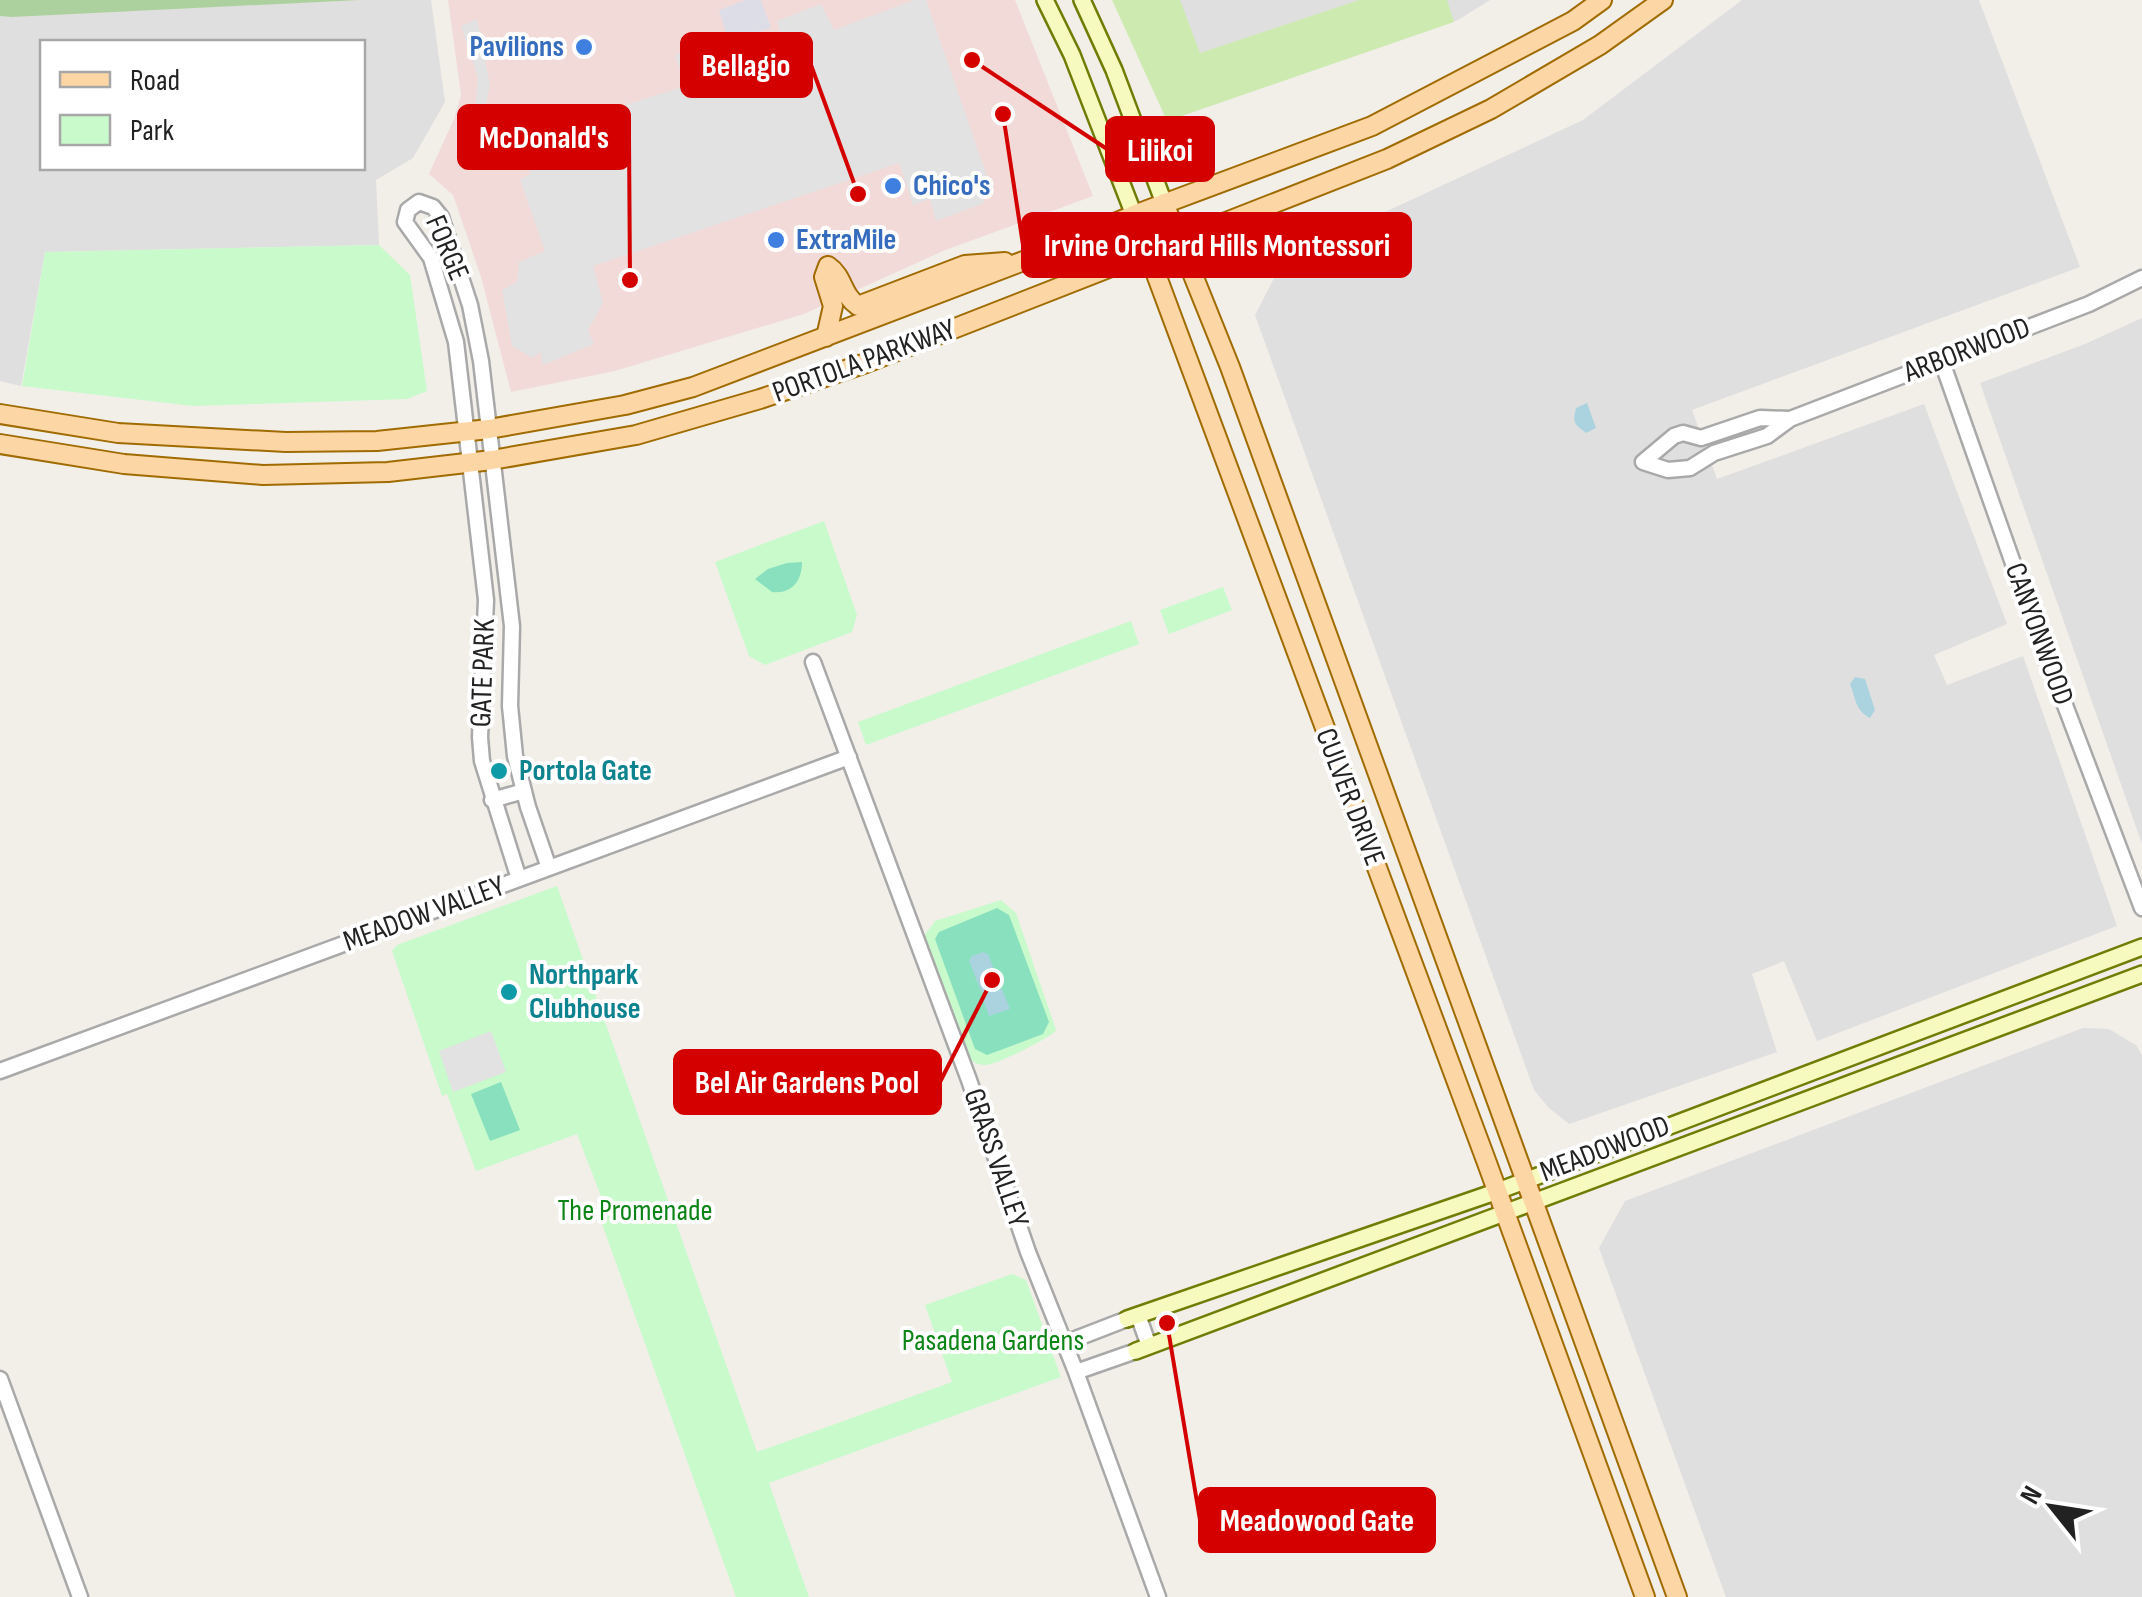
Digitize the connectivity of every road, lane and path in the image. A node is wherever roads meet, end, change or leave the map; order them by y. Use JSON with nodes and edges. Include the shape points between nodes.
{"nodes":[{"id":1,"x":1046,"y":0,"type":"edge"},
{"id":2,"x":1082,"y":0,"type":"edge"},
{"id":3,"x":1602,"y":0,"type":"edge"},
{"id":4,"x":1663,"y":0,"type":"edge"},
{"id":5,"x":1164,"y":203,"type":"junction"},
{"id":6,"x":1134,"y":214,"type":"junction"},
{"id":7,"x":1180,"y":243,"type":"junction"},
{"id":8,"x":1148,"y":255,"type":"junction"},
{"id":9,"x":1026,"y":260,"type":"junction"},
{"id":10,"x":2142,"y":278,"type":"edge"},
{"id":11,"x":826,"y":338,"type":"junction"},
{"id":12,"x":1941,"y":359,"type":"junction"},
{"id":13,"x":0,"y":414,"type":"edge"},
{"id":14,"x":1790,"y":419,"type":"junction"},
{"id":15,"x":489,"y":428,"type":"junction"},
{"id":16,"x":468,"y":432,"type":"junction"},
{"id":17,"x":0,"y":444,"type":"edge"},
{"id":18,"x":492,"y":460,"type":"junction"},
{"id":19,"x":472,"y":462,"type":"junction"},
{"id":20,"x":813,"y":662,"type":"dead end"},
{"id":21,"x":849,"y":757,"type":"junction"},
{"id":22,"x":524,"y":792,"type":"junction"},
{"id":23,"x":492,"y":800,"type":"junction"},
{"id":24,"x":549,"y":868,"type":"junction"},
{"id":25,"x":519,"y":879,"type":"junction"},
{"id":26,"x":2142,"y":908,"type":"edge"},
{"id":27,"x":2142,"y":947,"type":"edge"},
{"id":28,"x":2142,"y":974,"type":"edge"},
{"id":29,"x":0,"y":1070,"type":"edge"},
{"id":30,"x":1523,"y":1180,"type":"junction"},
{"id":31,"x":1498,"y":1191,"type":"junction"},
{"id":32,"x":1532,"y":1202,"type":"junction"},
{"id":33,"x":1505,"y":1211,"type":"junction"},
{"id":34,"x":1132,"y":1318,"type":"junction"},
{"id":35,"x":1065,"y":1343,"type":"junction"},
{"id":36,"x":1143,"y":1348,"type":"junction"},
{"id":37,"x":1076,"y":1372,"type":"junction"},
{"id":38,"x":0,"y":1379,"type":"edge"},
{"id":39,"x":80,"y":1597,"type":"edge"},
{"id":40,"x":1158,"y":1597,"type":"edge"},
{"id":41,"x":1645,"y":1597,"type":"edge"},
{"id":42,"x":1677,"y":1597,"type":"edge"}],
"edges":[{"from":1,"to":6,"type":"main road","name":"CULVER DRIVE"},
{"from":2,"to":5,"type":"main road","name":"CULVER DRIVE"},
{"from":3,"to":5,"type":"main road","name":"PORTOLA PARKWAY","via":[[1372,126]]},
{"from":4,"to":7,"type":"main road","name":"PORTOLA PARKWAY","via":[[1600,46],[1490,109],[1387,159]]},
{"from":5,"to":6,"type":"main road","name":"PORTOLA PARKWAY"},
{"from":5,"to":7,"type":"main road","name":"CULVER DRIVE"},
{"from":6,"to":8,"type":"main road","name":"CULVER DRIVE"},
{"from":6,"to":9,"type":"main road","name":"PORTOLA PARKWAY"},
{"from":7,"to":8,"type":"main road","name":"PORTOLA PARKWAY"},
{"from":7,"to":30,"type":"main road","name":"CULVER DRIVE"},
{"from":8,"to":18,"type":"main road","name":"PORTOLA PARKWAY","via":[[760,399],[636,435]]},
{"from":8,"to":31,"type":"main road","name":"CULVER DRIVE"},
{"from":9,"to":11,"type":"main road","name":"PORTOLA PARKWAY"},
{"from":9,"to":11,"type":"main road","via":[[965,265],[858,306],[828,266],[824,277],[833,306]]},
{"from":10,"to":12,"type":"street","name":"ARBORWOOD"},
{"from":11,"to":15,"type":"main road","name":"PORTOLA PARKWAY","via":[[693,387]]},
{"from":12,"to":14,"type":"street","name":"ARBORWOOD"},
{"from":12,"to":26,"type":"street","name":"CANYONWOOD"},
{"from":13,"to":16,"type":"main road","name":"PORTOLA PARKWAY","via":[[118,433],[286,442]]},
{"from":14,"to":14,"type":"street","name":"ARBORWOOD","via":[[1760,418],[1701,438],[1683,433],[1644,462],[1690,468]]},
{"from":15,"to":16,"type":"main road","name":"PORTOLA PARKWAY"},
{"from":15,"to":16,"type":"street","name":"FORGE","via":[[459,269],[438,211],[420,202],[404,222],[425,248],[442,290]]},
{"from":15,"to":18,"type":"street","name":"FORGE"},
{"from":16,"to":19,"type":"street","name":"FORGE"},
{"from":17,"to":19,"type":"main road","name":"PORTOLA PARKWAY","via":[[124,464],[263,475]]},
{"from":18,"to":19,"type":"main road","name":"PORTOLA PARKWAY"},
{"from":18,"to":22,"type":"street","name":"GATE PARK","via":[[512,626],[510,706]]},
{"from":19,"to":23,"type":"street","name":"GATE PARK","via":[[486,600],[480,737]]},
{"from":20,"to":21,"type":"street","name":"GRASS VALLEY"},
{"from":21,"to":24,"type":"street","name":"MEADOW VALLEY"},
{"from":21,"to":35,"type":"street","name":"GRASS VALLEY"},
{"from":22,"to":23,"type":"street"},
{"from":22,"to":24,"type":"street","name":"GATE PARK"},
{"from":23,"to":25,"type":"street","name":"GATE PARK"},
{"from":24,"to":25,"type":"street","name":"MEADOW VALLEY"},
{"from":25,"to":29,"type":"street","name":"MEADOW VALLEY"},
{"from":27,"to":30,"type":"main road","name":"MEADOWOOD"},
{"from":28,"to":32,"type":"main road","name":"MEADOWOOD"},
{"from":30,"to":31,"type":"main road","name":"MEADOWOOD"},
{"from":30,"to":32,"type":"main road","name":"CULVER DRIVE"},
{"from":31,"to":33,"type":"main road","name":"CULVER DRIVE"},
{"from":31,"to":34,"type":"main road","name":"MEADOWOOD"},
{"from":32,"to":33,"type":"main road","name":"MEADOWOOD"},
{"from":32,"to":42,"type":"main road","name":"CULVER DRIVE"},
{"from":33,"to":36,"type":"main road","name":"MEADOWOOD"},
{"from":33,"to":41,"type":"main road","name":"CULVER DRIVE"},
{"from":34,"to":35,"type":"street","name":"MEADOWOOD"},
{"from":34,"to":36,"type":"street"},
{"from":35,"to":37,"type":"street","name":"GRASS VALLEY"},
{"from":36,"to":37,"type":"street","name":"MEADOWOOD"},
{"from":37,"to":40,"type":"street","name":"GRASS VALLEY"},
{"from":38,"to":39,"type":"street"}]}
